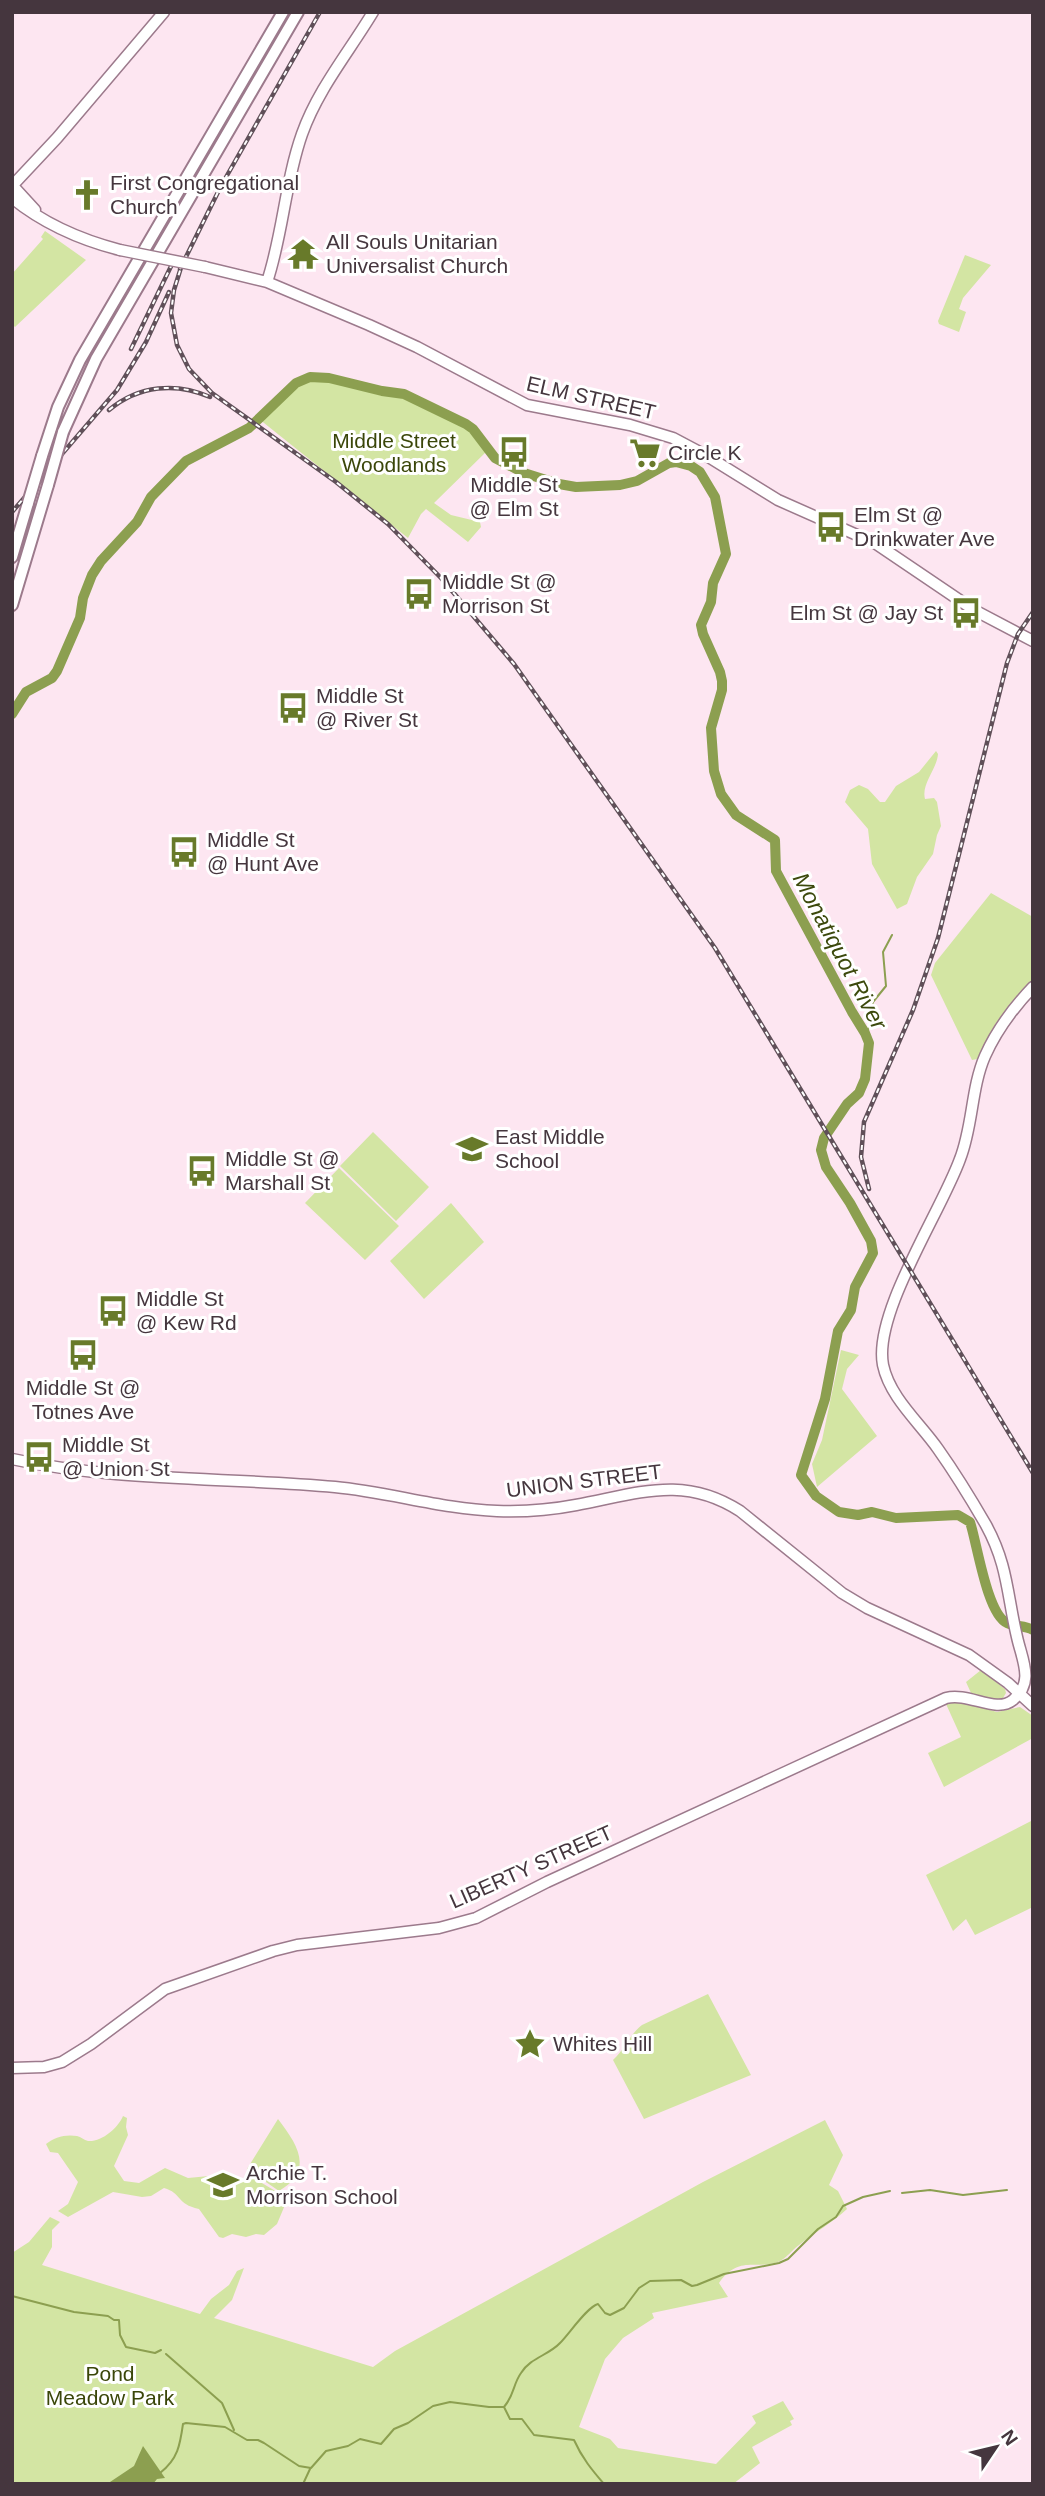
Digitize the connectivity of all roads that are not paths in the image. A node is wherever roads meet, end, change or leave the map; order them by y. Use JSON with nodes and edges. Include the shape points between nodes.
{"nodes":[{"id":1,"x":164,"y":12,"type":"edge"},
{"id":2,"x":283,"y":12,"type":"edge"},
{"id":3,"x":298,"y":12,"type":"edge"},
{"id":4,"x":373,"y":12,"type":"edge"},
{"id":5,"x":13,"y":186,"type":"edge"},
{"id":6,"x":12,"y":198,"type":"edge"},
{"id":7,"x":39,"y":216,"type":"junction"},
{"id":8,"x":267,"y":282,"type":"junction"},
{"id":9,"x":12,"y":557,"type":"edge"},
{"id":10,"x":12,"y":605,"type":"edge"},
{"id":11,"x":1033,"y":641,"type":"edge"},
{"id":12,"x":1033,"y":986,"type":"edge"},
{"id":13,"x":12,"y":1459,"type":"edge"},
{"id":14,"x":1019,"y":1693,"type":"junction"},
{"id":15,"x":1033,"y":1706,"type":"edge"},
{"id":16,"x":12,"y":2068,"type":"edge"}],
"edges":[{"from":1,"to":5,"type":"main road"},
{"from":2,"to":9,"type":"highway","bridge":true,"via":[[80,360],[62,397]]},
{"from":3,"to":10,"type":"highway","bridge":true,"via":[[96,359],[63,432]]},
{"from":4,"to":8,"type":"main road","via":[[305,126]]},
{"from":5,"to":7,"type":"main road","name":"ELM STREET"},
{"from":6,"to":7,"type":"main road","name":"ELM STREET"},
{"from":7,"to":8,"type":"main road","name":"ELM STREET","bridge":true,"via":[[74,235],[120,250]]},
{"from":8,"to":11,"type":"main road","name":"ELM STREET","via":[[400,339],[527,405],[630,425],[678,441],[772,497],[880,546],[974,610]]},
{"from":12,"to":14,"type":"main road","via":[[1005,1020],[983,1061],[961,1157],[894,1302],[881,1348],[892,1388],[939,1450],[990,1532],[1006,1575],[1027,1677]]},
{"from":13,"to":14,"type":"main road","name":"UNION STREET","via":[[71,1469],[349,1488],[491,1511],[555,1508],[652,1489],[692,1491],[740,1511],[851,1600],[968,1655]]},
{"from":14,"to":15,"type":"main road","name":"UNION STREET"},
{"from":14,"to":16,"type":"main road","name":"LIBERTY STREET","via":[[1000,1705],[963,1696],[942,1700],[471,1920],[277,1949],[165,1989],[62,2062]]}]}
